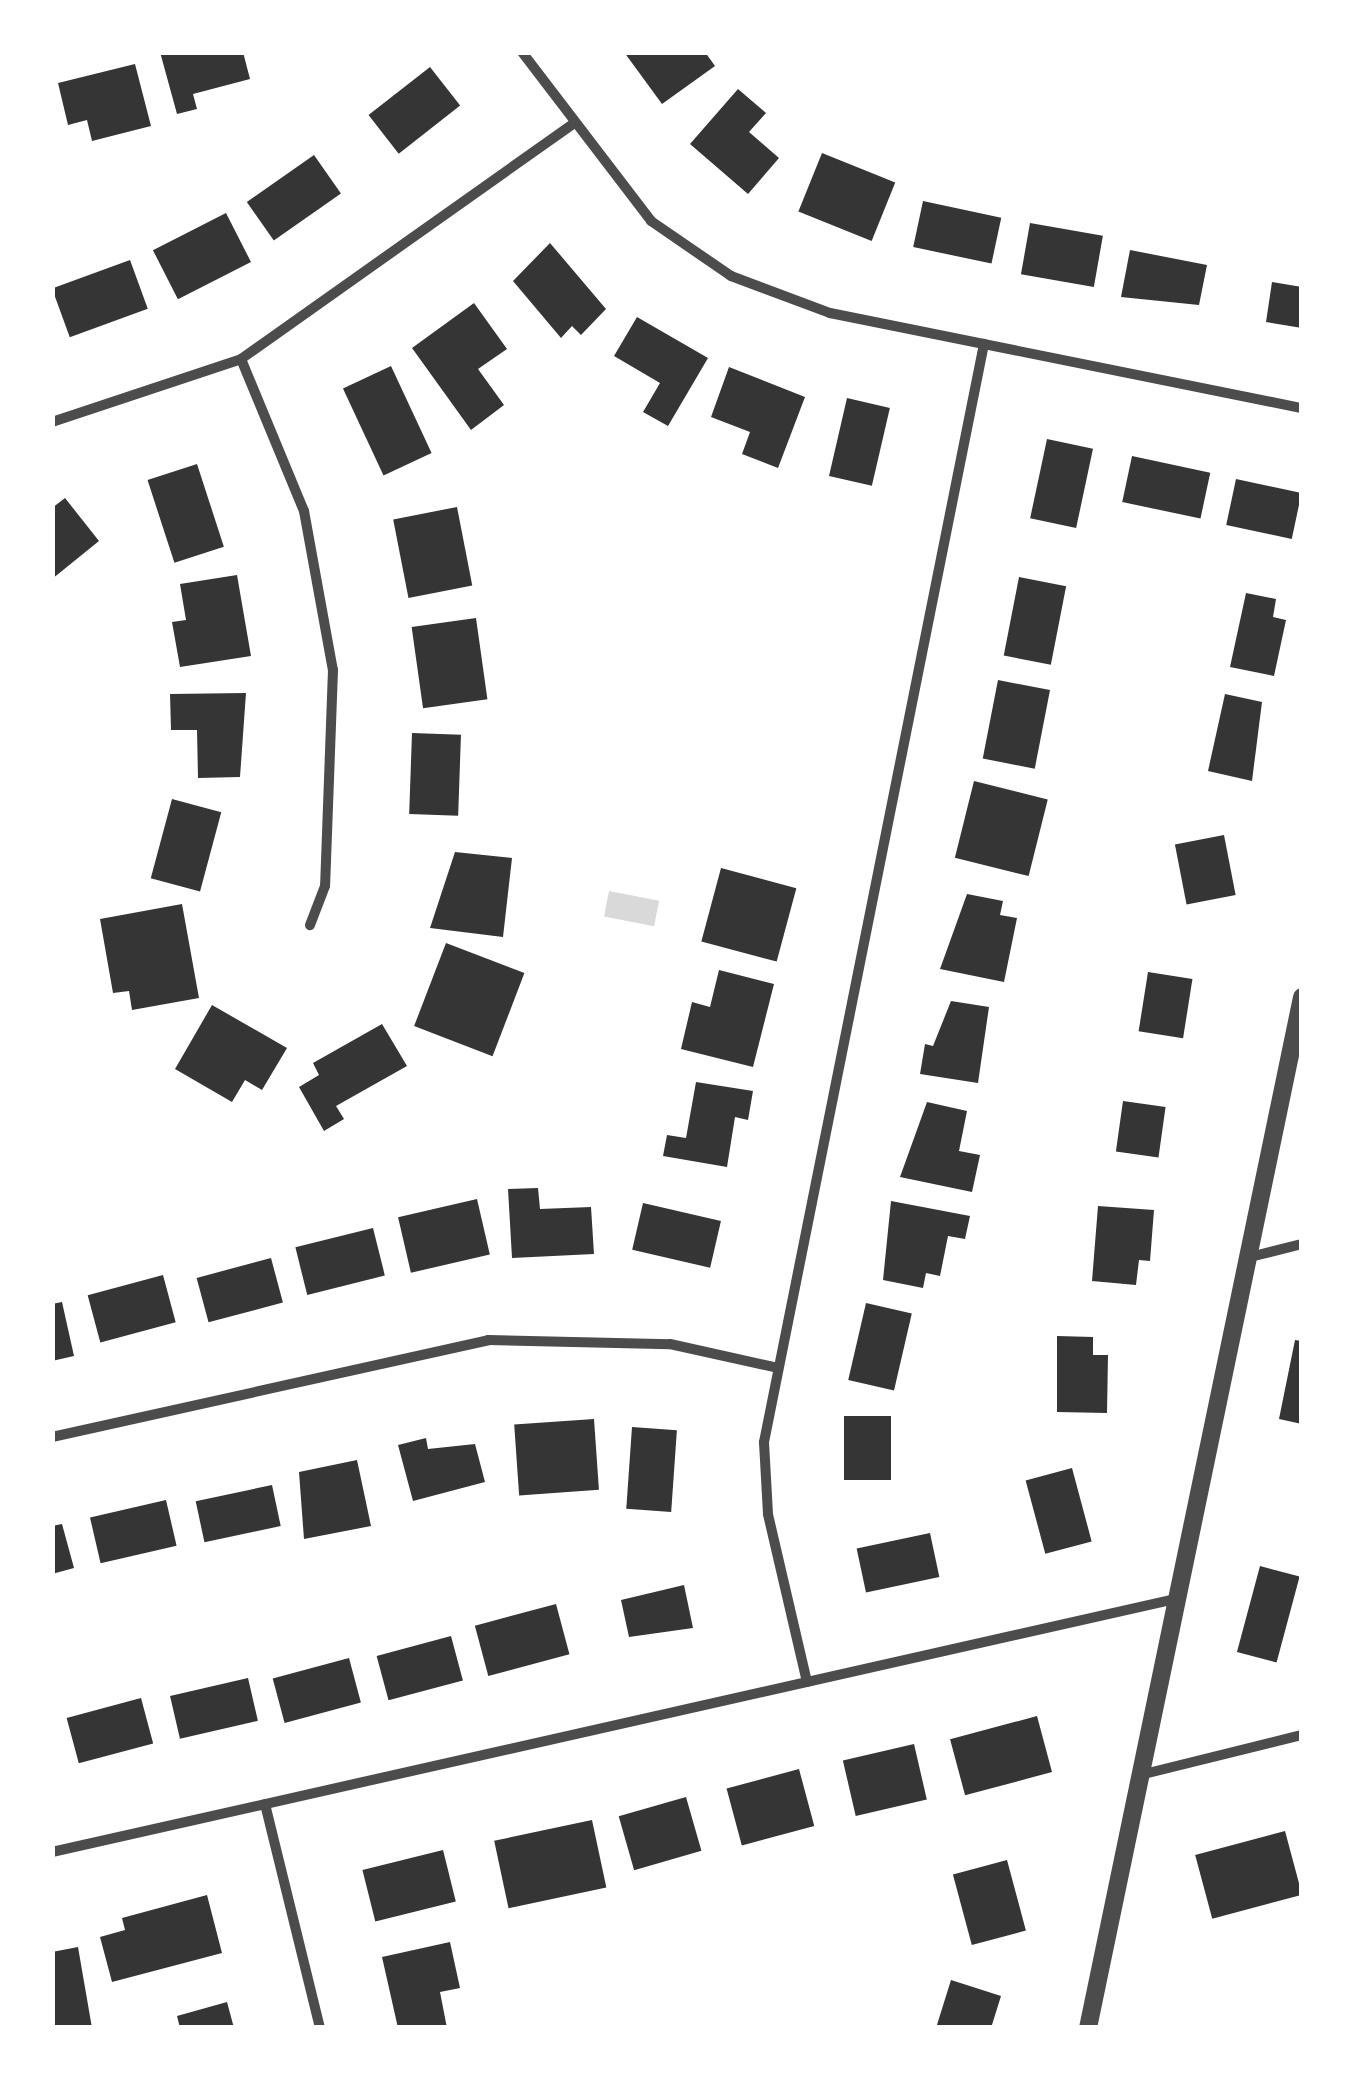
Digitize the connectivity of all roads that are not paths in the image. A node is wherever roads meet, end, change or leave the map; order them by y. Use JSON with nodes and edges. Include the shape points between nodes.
{"nodes":[{"id":1,"x":522,"y":52,"type":"edge"},
{"id":2,"x":573,"y":124,"type":"junction"},
{"id":3,"x":984,"y":344,"type":"junction"},
{"id":4,"x":241,"y":359,"type":"junction"},
{"id":5,"x":1302,"y":408,"type":"edge"},
{"id":6,"x":52,"y":422,"type":"edge"},
{"id":7,"x":310,"y":925,"type":"dead end"},
{"id":8,"x":1302,"y":997,"type":"edge"},
{"id":9,"x":1302,"y":1244,"type":"edge"},
{"id":10,"x":1250,"y":1257,"type":"junction"},
{"id":11,"x":774,"y":1367,"type":"junction"},
{"id":12,"x":52,"y":1437,"type":"edge"},
{"id":13,"x":1176,"y":1599,"type":"junction"},
{"id":14,"x":808,"y":1682,"type":"junction"},
{"id":15,"x":1302,"y":1735,"type":"edge"},
{"id":16,"x":1139,"y":1775,"type":"junction"},
{"id":17,"x":265,"y":1804,"type":"junction"},
{"id":18,"x":52,"y":1852,"type":"edge"},
{"id":19,"x":320,"y":2028,"type":"edge"},
{"id":20,"x":1088,"y":2028,"type":"edge"}],
"edges":[{"from":1,"to":2,"type":"street"},
{"from":2,"to":3,"type":"street","via":[[651,221],[731,276],[830,313]]},
{"from":2,"to":4,"type":"street"},
{"from":3,"to":5,"type":"street"},
{"from":3,"to":11,"type":"street"},
{"from":4,"to":6,"type":"street"},
{"from":4,"to":7,"type":"street","via":[[304,511],[333,670],[325,886]]},
{"from":8,"to":10,"type":"street"},
{"from":9,"to":10,"type":"street"},
{"from":10,"to":13,"type":"street"},
{"from":11,"to":12,"type":"street","via":[[670,1344],[488,1340]]},
{"from":11,"to":14,"type":"street","via":[[764,1442],[768,1514]]},
{"from":13,"to":14,"type":"street"},
{"from":13,"to":16,"type":"street"},
{"from":14,"to":17,"type":"street"},
{"from":15,"to":16,"type":"street"},
{"from":16,"to":20,"type":"street"},
{"from":17,"to":18,"type":"street"},
{"from":17,"to":19,"type":"street"}]}
